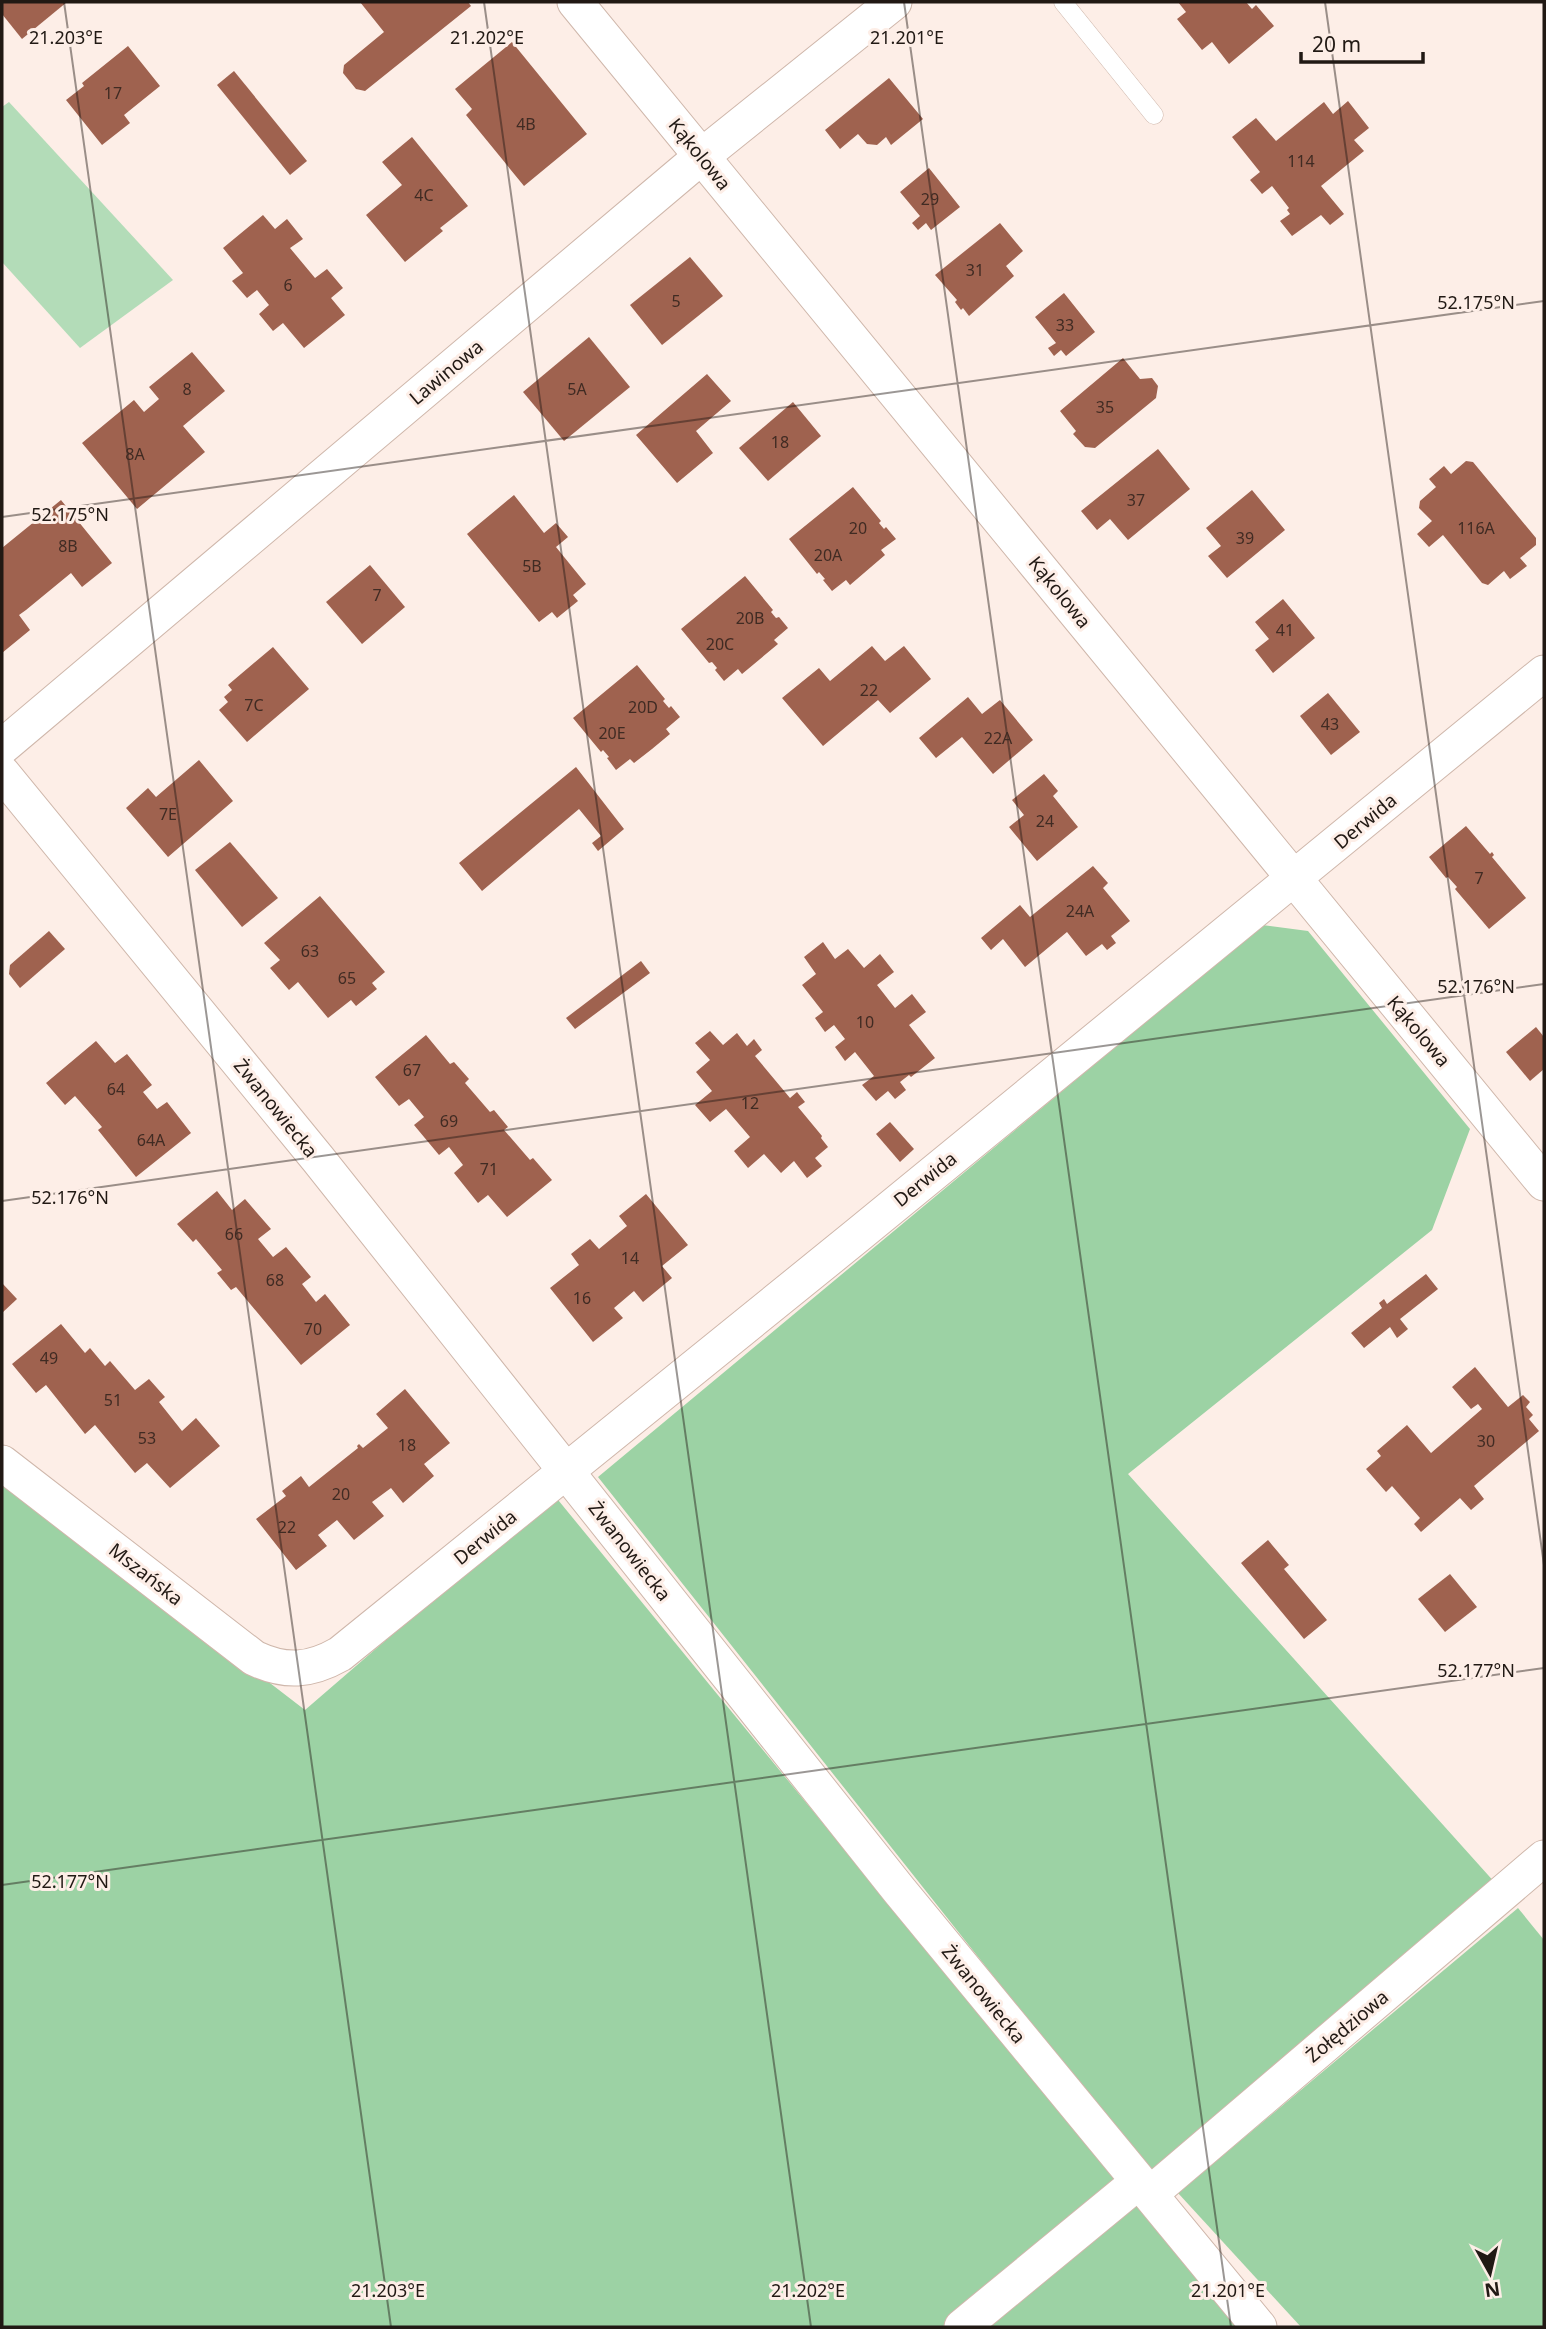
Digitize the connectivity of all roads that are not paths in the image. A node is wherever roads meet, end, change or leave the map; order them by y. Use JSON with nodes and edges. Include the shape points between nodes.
{"nodes":[{"id":1,"x":575,"y":2,"type":"edge"},
{"id":2,"x":894,"y":2,"type":"edge"},
{"id":3,"x":1063,"y":2,"type":"edge"},
{"id":4,"x":1154,"y":115,"type":"dead end"},
{"id":5,"x":702,"y":156,"type":"junction"},
{"id":6,"x":1544,"y":673,"type":"edge"},
{"id":7,"x":2,"y":747,"type":"edge"},
{"id":8,"x":2,"y":773,"type":"edge"},
{"id":9,"x":1294,"y":880,"type":"junction"},
{"id":10,"x":1544,"y":1183,"type":"edge"},
{"id":11,"x":2,"y":1463,"type":"edge"},
{"id":12,"x":567,"y":1471,"type":"junction"},
{"id":13,"x":298,"y":1669,"type":"joint"},
{"id":14,"x":1544,"y":1858,"type":"edge"},
{"id":15,"x":1144,"y":2188,"type":"junction"},
{"id":16,"x":962,"y":2327,"type":"edge"},
{"id":17,"x":1259,"y":2327,"type":"edge"}],
"edges":[{"from":1,"to":5,"type":"street","name":"Kąkolowa"},
{"from":2,"to":5,"type":"street","name":"Lawinowa"},
{"from":3,"to":4,"type":"lane"},
{"from":5,"to":7,"type":"street","name":"Lawinowa"},
{"from":5,"to":9,"type":"street","name":"Kąkolowa"},
{"from":6,"to":9,"type":"street","name":"Derwida"},
{"from":8,"to":12,"type":"street","name":"Żwanowiecka"},
{"from":9,"to":10,"type":"street","name":"Kąkolowa"},
{"from":9,"to":12,"type":"street","name":"Derwida"},
{"from":11,"to":13,"type":"street","name":"Mszańska","via":[[254,1658],[273,1667]]},
{"from":12,"to":13,"type":"street","name":"Derwida","via":[[340,1654],[323,1664]]},
{"from":12,"to":15,"type":"street","name":"Żwanowiecka","via":[[899,1891]]},
{"from":14,"to":15,"type":"street","name":"Żołędziowa"},
{"from":15,"to":16,"type":"street","name":"Żołędziowa"},
{"from":15,"to":17,"type":"street","name":"Żwanowiecka"}]}
